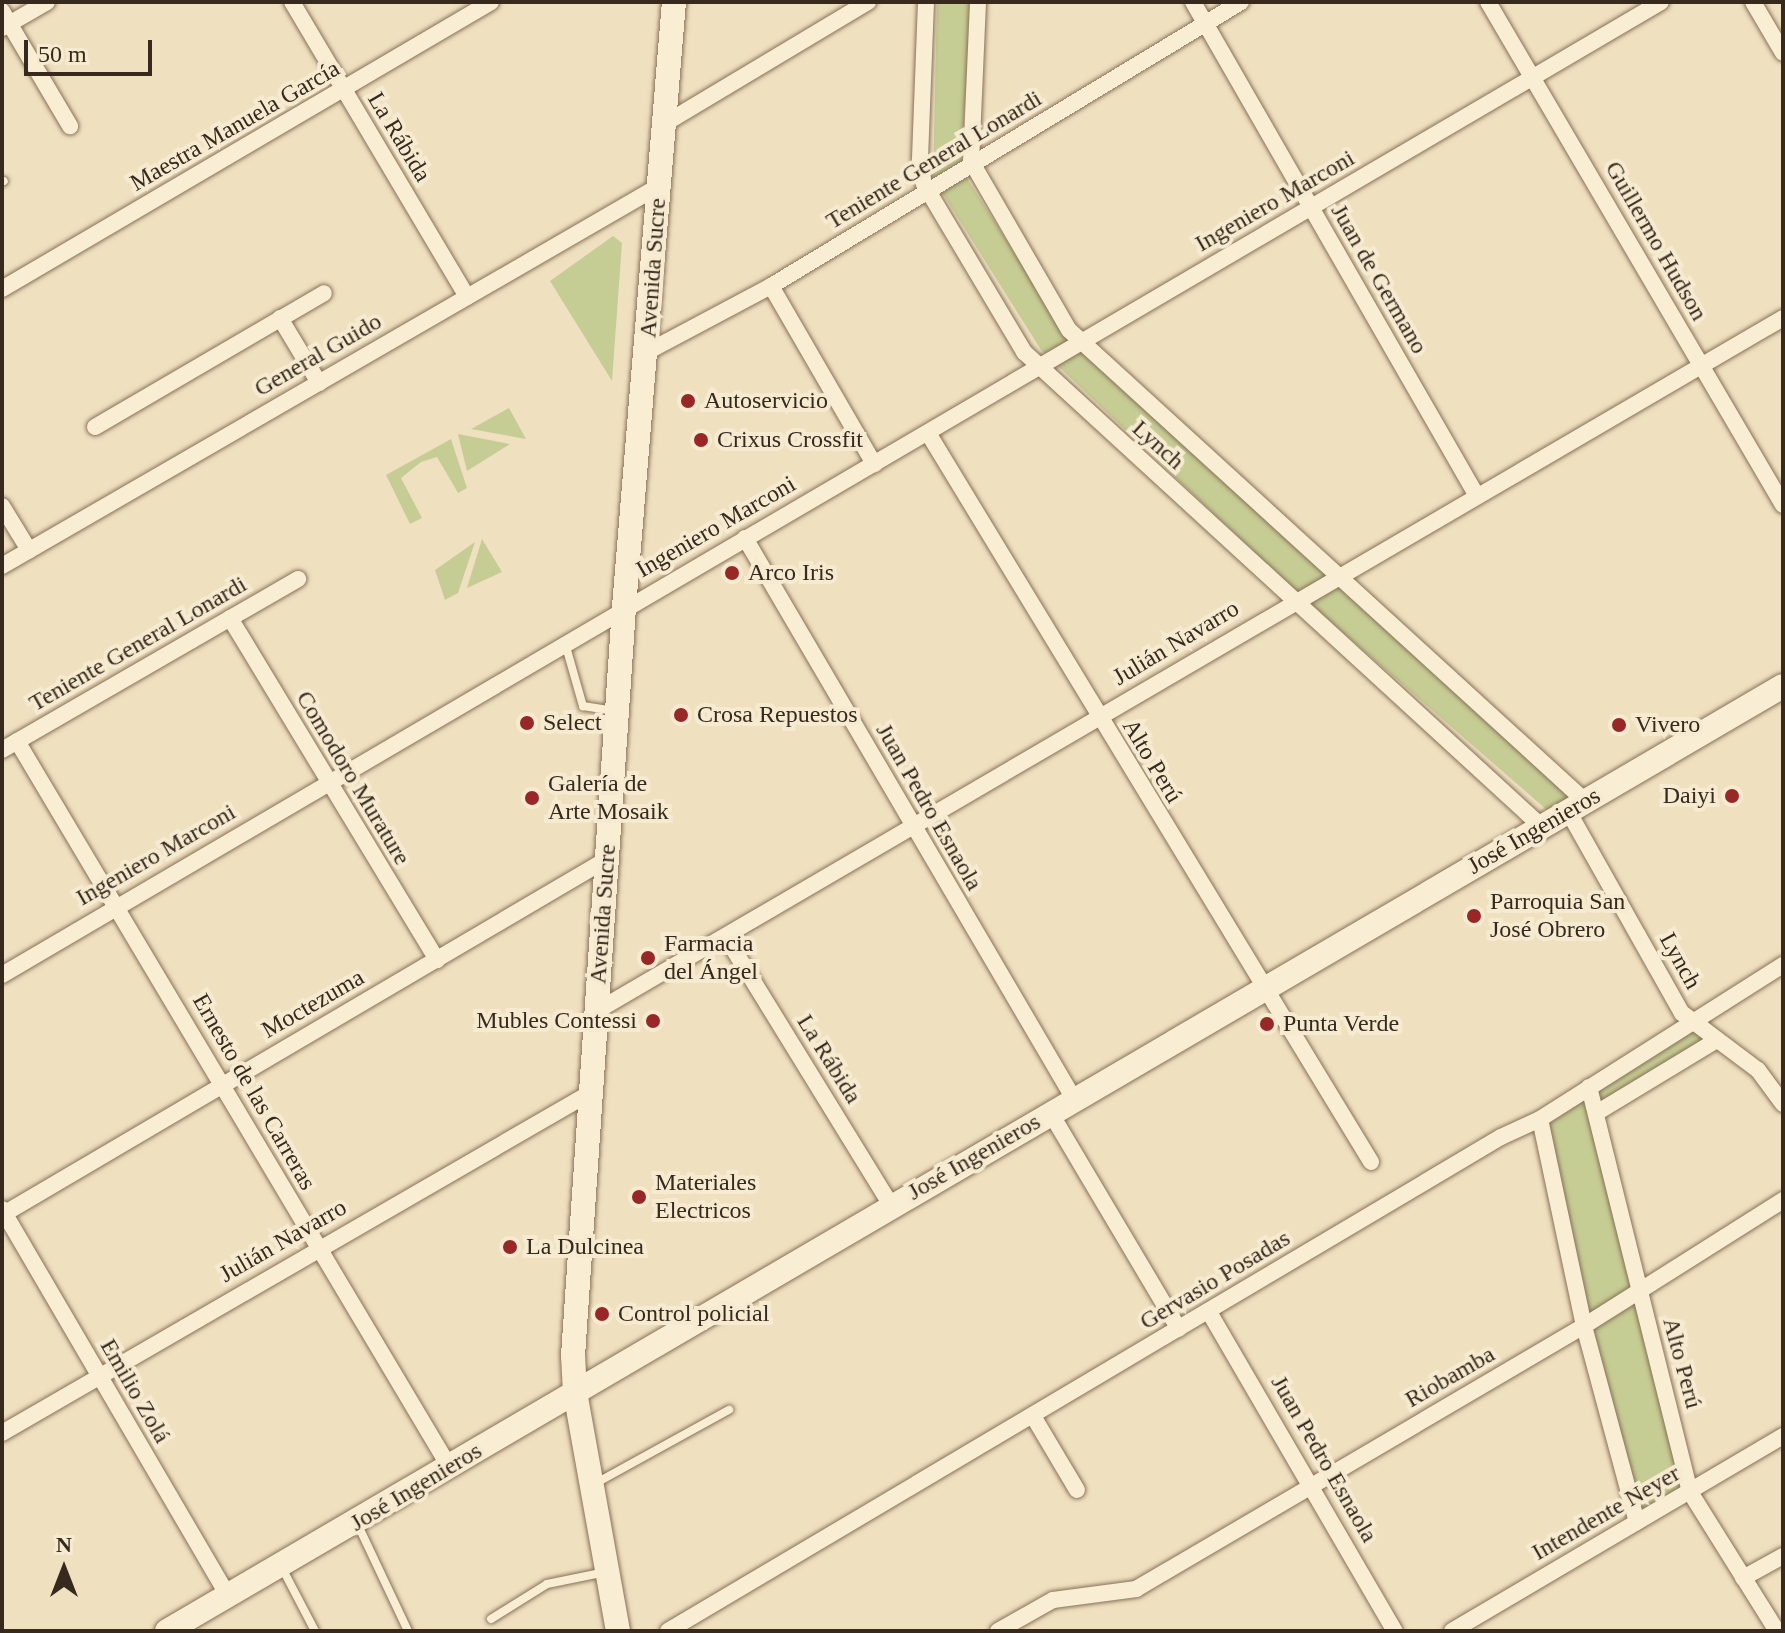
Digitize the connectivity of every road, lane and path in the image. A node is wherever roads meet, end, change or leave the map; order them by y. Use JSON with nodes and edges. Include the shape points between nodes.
{"nodes":[{"id":1,"x":47,"y":2,"type":"edge"},
{"id":2,"x":292,"y":2,"type":"edge"},
{"id":3,"x":491,"y":2,"type":"edge"},
{"id":4,"x":674,"y":2,"type":"edge"},
{"id":5,"x":868,"y":2,"type":"edge"},
{"id":6,"x":926,"y":2,"type":"edge"},
{"id":7,"x":978,"y":2,"type":"edge"},
{"id":8,"x":1193,"y":2,"type":"edge"},
{"id":9,"x":1241,"y":2,"type":"edge"},
{"id":10,"x":1488,"y":2,"type":"edge"},
{"id":11,"x":1661,"y":2,"type":"edge"},
{"id":12,"x":1753,"y":2,"type":"edge"},
{"id":13,"x":4,"y":21,"type":"edge"},
{"id":14,"x":1205,"y":23,"type":"junction"},
{"id":15,"x":1783,"y":53,"type":"edge"},
{"id":16,"x":1532,"y":78,"type":"junction"},
{"id":17,"x":344,"y":91,"type":"junction"},
{"id":18,"x":664,"y":124,"type":"junction"},
{"id":19,"x":70,"y":126,"type":"dead end"},
{"id":20,"x":973,"y":166,"type":"junction"},
{"id":21,"x":659,"y":186,"type":"junction"},
{"id":22,"x":927,"y":192,"type":"junction"},
{"id":23,"x":1311,"y":209,"type":"junction"},
{"id":24,"x":771,"y":286,"type":"junction"},
{"id":25,"x":2,"y":289,"type":"edge"},
{"id":26,"x":324,"y":293,"type":"dead end"},
{"id":27,"x":467,"y":297,"type":"junction"},
{"id":28,"x":280,"y":318,"type":"junction"},
{"id":29,"x":1783,"y":318,"type":"edge"},
{"id":30,"x":1080,"y":342,"type":"junction"},
{"id":31,"x":647,"y":352,"type":"junction"},
{"id":32,"x":1702,"y":366,"type":"junction"},
{"id":33,"x":1038,"y":368,"type":"junction"},
{"id":34,"x":319,"y":383,"type":"junction"},
{"id":35,"x":95,"y":427,"type":"dead end"},
{"id":36,"x":928,"y":433,"type":"junction"},
{"id":37,"x":874,"y":464,"type":"junction"},
{"id":38,"x":1477,"y":496,"type":"junction"},
{"id":39,"x":1783,"y":505,"type":"edge"},
{"id":40,"x":2,"y":506,"type":"edge"},
{"id":41,"x":745,"y":538,"type":"junction"},
{"id":42,"x":29,"y":550,"type":"junction"},
{"id":43,"x":2,"y":566,"type":"edge"},
{"id":44,"x":1338,"y":576,"type":"junction"},
{"id":45,"x":298,"y":579,"type":"dead end"},
{"id":46,"x":1294,"y":602,"type":"junction"},
{"id":47,"x":624,"y":607,"type":"junction"},
{"id":48,"x":230,"y":618,"type":"junction"},
{"id":49,"x":565,"y":642,"type":"junction"},
{"id":50,"x":1783,"y":686,"type":"edge"},
{"id":51,"x":617,"y":712,"type":"junction"},
{"id":52,"x":1098,"y":718,"type":"junction"},
{"id":53,"x":17,"y":741,"type":"junction"},
{"id":54,"x":2,"y":750,"type":"edge"},
{"id":55,"x":326,"y":784,"type":"junction"},
{"id":56,"x":1576,"y":806,"type":"junction"},
{"id":57,"x":912,"y":826,"type":"junction"},
{"id":58,"x":1541,"y":826,"type":"junction"},
{"id":59,"x":607,"y":859,"type":"junction"},
{"id":60,"x":117,"y":905,"type":"junction"},
{"id":61,"x":726,"y":937,"type":"junction"},
{"id":62,"x":437,"y":960,"type":"junction"},
{"id":63,"x":1783,"y":965,"type":"edge"},
{"id":64,"x":2,"y":975,"type":"edge"},
{"id":65,"x":1262,"y":989,"type":"junction"},
{"id":66,"x":595,"y":1012,"type":"junction"},
{"id":67,"x":1690,"y":1022,"type":"junction"},
{"id":68,"x":1717,"y":1040,"type":"junction"},
{"id":69,"x":221,"y":1084,"type":"junction"},
{"id":70,"x":1589,"y":1087,"type":"junction"},
{"id":71,"x":590,"y":1093,"type":"junction"},
{"id":72,"x":1074,"y":1099,"type":"junction"},
{"id":73,"x":1783,"y":1104,"type":"edge"},
{"id":74,"x":1050,"y":1112,"type":"junction"},
{"id":75,"x":1598,"y":1112,"type":"junction"},
{"id":76,"x":1540,"y":1119,"type":"junction"},
{"id":77,"x":1371,"y":1162,"type":"dead end"},
{"id":78,"x":1783,"y":1200,"type":"edge"},
{"id":79,"x":891,"y":1205,"type":"junction"},
{"id":80,"x":3,"y":1212,"type":"edge"},
{"id":81,"x":318,"y":1248,"type":"junction"},
{"id":82,"x":1638,"y":1289,"type":"junction"},
{"id":83,"x":1209,"y":1312,"type":"junction"},
{"id":84,"x":1584,"y":1326,"type":"junction"},
{"id":85,"x":1179,"y":1329,"type":"junction"},
{"id":86,"x":98,"y":1376,"type":"junction"},
{"id":87,"x":575,"y":1393,"type":"junction"},
{"id":88,"x":729,"y":1410,"type":"dead end"},
{"id":89,"x":1033,"y":1416,"type":"junction"},
{"id":90,"x":2,"y":1433,"type":"edge"},
{"id":91,"x":1783,"y":1436,"type":"edge"},
{"id":92,"x":450,"y":1468,"type":"junction"},
{"id":93,"x":591,"y":1485,"type":"junction"},
{"id":94,"x":1313,"y":1485,"type":"junction"},
{"id":95,"x":1077,"y":1490,"type":"dead end"},
{"id":96,"x":1690,"y":1492,"type":"junction"},
{"id":97,"x":1637,"y":1522,"type":"junction"},
{"id":98,"x":356,"y":1523,"type":"junction"},
{"id":99,"x":1783,"y":1556,"type":"edge"},
{"id":100,"x":281,"y":1566,"type":"junction"},
{"id":101,"x":607,"y":1572,"type":"junction"},
{"id":102,"x":1743,"y":1578,"type":"junction"},
{"id":103,"x":228,"y":1596,"type":"junction"},
{"id":104,"x":491,"y":1619,"type":"dead end"},
{"id":105,"x":167,"y":1631,"type":"edge"},
{"id":106,"x":315,"y":1631,"type":"edge"},
{"id":107,"x":408,"y":1631,"type":"edge"},
{"id":108,"x":618,"y":1631,"type":"edge"},
{"id":109,"x":668,"y":1631,"type":"edge"},
{"id":110,"x":998,"y":1631,"type":"edge"},
{"id":111,"x":1395,"y":1631,"type":"edge"},
{"id":112,"x":1452,"y":1631,"type":"edge"},
{"id":113,"x":1777,"y":1631,"type":"edge"}],
"edges":[{"from":1,"to":13,"type":"street"},
{"from":2,"to":17,"type":"street","name":"La Rábida"},
{"from":3,"to":17,"type":"street","name":"Maestra Manuela García"},
{"from":4,"to":18,"type":"street","name":"Avenida Sucre"},
{"from":5,"to":18,"type":"street"},
{"from":6,"to":22,"type":"street","name":"Lynch","via":[[920,160]]},
{"from":7,"to":20,"type":"street","name":"Lynch","via":[[968,142]]},
{"from":8,"to":14,"type":"street","name":"Juan de Germano"},
{"from":9,"to":14,"type":"street","name":"Teniente General Lonardi"},
{"from":10,"to":16,"type":"street","name":"Guillermo Hudson"},
{"from":11,"to":16,"type":"street","name":"Ingeniero Marconi"},
{"from":12,"to":15,"type":"street"},
{"from":13,"to":19,"type":"street"},
{"from":14,"to":20,"type":"street","name":"Teniente General Lonardi"},
{"from":14,"to":23,"type":"street","name":"Juan de Germano"},
{"from":16,"to":23,"type":"street","name":"Ingeniero Marconi"},
{"from":16,"to":32,"type":"street","name":"Guillermo Hudson"},
{"from":17,"to":25,"type":"street","name":"Maestra Manuela García"},
{"from":17,"to":27,"type":"street","name":"La Rábida"},
{"from":18,"to":21,"type":"street","name":"Avenida Sucre"},
{"from":20,"to":22,"type":"street","name":"Teniente General Lonardi"},
{"from":20,"to":30,"type":"street","name":"Lynch"},
{"from":21,"to":27,"type":"street","name":"General Guido"},
{"from":21,"to":31,"type":"street","name":"Avenida Sucre"},
{"from":22,"to":24,"type":"street","name":"Teniente General Lonardi"},
{"from":22,"to":33,"type":"street","name":"Lynch"},
{"from":23,"to":30,"type":"street","name":"Ingeniero Marconi"},
{"from":23,"to":38,"type":"street","name":"Juan de Germano"},
{"from":24,"to":31,"type":"street","name":"Teniente General Lonardi"},
{"from":24,"to":37,"type":"street"},
{"from":26,"to":28,"type":"street"},
{"from":27,"to":34,"type":"street","name":"General Guido"},
{"from":28,"to":34,"type":"street"},
{"from":28,"to":35,"type":"street"},
{"from":29,"to":32,"type":"street","name":"Julián Navarro"},
{"from":30,"to":33,"type":"street","name":"Ingeniero Marconi"},
{"from":30,"to":44,"type":"street","name":"Lynch"},
{"from":31,"to":47,"type":"street","name":"Avenida Sucre"},
{"from":32,"to":38,"type":"street","name":"Julián Navarro"},
{"from":32,"to":39,"type":"street","name":"Guillermo Hudson"},
{"from":33,"to":36,"type":"street","name":"Ingeniero Marconi"},
{"from":33,"to":46,"type":"street","name":"Lynch"},
{"from":34,"to":42,"type":"street","name":"General Guido"},
{"from":36,"to":37,"type":"street","name":"Ingeniero Marconi"},
{"from":36,"to":52,"type":"street","name":"Alto Perú"},
{"from":37,"to":41,"type":"street","name":"Ingeniero Marconi"},
{"from":38,"to":44,"type":"street","name":"Julián Navarro"},
{"from":40,"to":42,"type":"street"},
{"from":41,"to":47,"type":"street","name":"Ingeniero Marconi"},
{"from":41,"to":57,"type":"street","name":"Juan Pedro Esnaola"},
{"from":42,"to":43,"type":"street","name":"General Guido"},
{"from":44,"to":46,"type":"street","name":"Julián Navarro"},
{"from":44,"to":56,"type":"street","name":"Lynch"},
{"from":45,"to":48,"type":"street","name":"Teniente General Lonardi"},
{"from":46,"to":52,"type":"street","name":"Julián Navarro"},
{"from":46,"to":58,"type":"street","name":"Lynch"},
{"from":47,"to":49,"type":"street","name":"Ingeniero Marconi"},
{"from":47,"to":51,"type":"street","name":"Avenida Sucre"},
{"from":48,"to":53,"type":"street","name":"Teniente General Lonardi"},
{"from":48,"to":55,"type":"street","name":"Comodoro Murature"},
{"from":49,"to":51,"type":"lane","via":[[583,706]]},
{"from":49,"to":55,"type":"street","name":"Ingeniero Marconi"},
{"from":50,"to":56,"type":"street","name":"José Ingenieros"},
{"from":51,"to":59,"type":"street","name":"Avenida Sucre"},
{"from":52,"to":57,"type":"street","name":"Julián Navarro"},
{"from":52,"to":65,"type":"street","name":"Alto Perú"},
{"from":53,"to":54,"type":"street","name":"Teniente General Lonardi"},
{"from":53,"to":60,"type":"street","name":"Ernesto de las Carreras"},
{"from":55,"to":60,"type":"street","name":"Ingeniero Marconi"},
{"from":55,"to":62,"type":"street","name":"Comodoro Murature"},
{"from":56,"to":58,"type":"street","name":"José Ingenieros"},
{"from":56,"to":67,"type":"street","name":"Lynch"},
{"from":57,"to":61,"type":"street","name":"Julián Navarro"},
{"from":57,"to":72,"type":"street","name":"Juan Pedro Esnaola"},
{"from":58,"to":65,"type":"street","name":"José Ingenieros"},
{"from":59,"to":62,"type":"street","name":"Moctezuma"},
{"from":59,"to":66,"type":"street","name":"Avenida Sucre"},
{"from":60,"to":64,"type":"street","name":"Ingeniero Marconi"},
{"from":60,"to":69,"type":"street","name":"Ernesto de las Carreras"},
{"from":61,"to":66,"type":"street","name":"Julián Navarro"},
{"from":61,"to":79,"type":"street","name":"La Rábida"},
{"from":62,"to":69,"type":"street","name":"Moctezuma"},
{"from":63,"to":67,"type":"street","name":"Gervasio Posadas"},
{"from":65,"to":72,"type":"street","name":"José Ingenieros"},
{"from":65,"to":77,"type":"street","name":"Alto Perú"},
{"from":66,"to":71,"type":"street","name":"Avenida Sucre"},
{"from":67,"to":68,"type":"street","name":"Lynch"},
{"from":67,"to":70,"type":"street","name":"Gervasio Posadas"},
{"from":68,"to":73,"type":"street","name":"Lynch","via":[[1758,1070]]},
{"from":68,"to":75,"type":"street"},
{"from":69,"to":80,"type":"street","name":"Moctezuma"},
{"from":69,"to":81,"type":"street","name":"Ernesto de las Carreras"},
{"from":70,"to":75,"type":"street","name":"Alto Perú"},
{"from":70,"to":76,"type":"street","name":"Gervasio Posadas"},
{"from":71,"to":81,"type":"street","name":"Julián Navarro"},
{"from":71,"to":87,"type":"street","name":"Avenida Sucre"},
{"from":72,"to":74,"type":"street","name":"José Ingenieros"},
{"from":74,"to":79,"type":"street","name":"José Ingenieros"},
{"from":74,"to":85,"type":"street"},
{"from":75,"to":82,"type":"street","name":"Alto Perú"},
{"from":76,"to":83,"type":"street","name":"Gervasio Posadas","via":[[1501,1137]]},
{"from":76,"to":84,"type":"street"},
{"from":78,"to":82,"type":"street","name":"Riobamba"},
{"from":79,"to":87,"type":"street","name":"José Ingenieros"},
{"from":80,"to":86,"type":"street","name":"Emilio Zolá"},
{"from":81,"to":86,"type":"street","name":"Julián Navarro"},
{"from":81,"to":92,"type":"street","name":"Ernesto de las Carreras"},
{"from":82,"to":84,"type":"street","name":"Riobamba"},
{"from":82,"to":96,"type":"street","name":"Alto Perú"},
{"from":83,"to":85,"type":"street","name":"Gervasio Posadas"},
{"from":83,"to":94,"type":"street","name":"Juan Pedro Esnaola"},
{"from":84,"to":94,"type":"street","name":"Riobamba"},
{"from":84,"to":97,"type":"street"},
{"from":85,"to":89,"type":"street","name":"Gervasio Posadas"},
{"from":86,"to":90,"type":"street","name":"Julián Navarro"},
{"from":86,"to":103,"type":"street","name":"Emilio Zolá"},
{"from":87,"to":92,"type":"street","name":"José Ingenieros"},
{"from":87,"to":93,"type":"street","name":"Avenida Sucre"},
{"from":88,"to":93,"type":"lane"},
{"from":89,"to":95,"type":"street"},
{"from":89,"to":109,"type":"street","name":"Gervasio Posadas"},
{"from":91,"to":96,"type":"street","name":"Intendente Neyer"},
{"from":92,"to":98,"type":"street","name":"José Ingenieros"},
{"from":93,"to":101,"type":"street","name":"Avenida Sucre"},
{"from":94,"to":110,"type":"street","name":"Riobamba","via":[[1136,1589],[1053,1600]]},
{"from":94,"to":111,"type":"street","name":"Juan Pedro Esnaola"},
{"from":96,"to":97,"type":"street","name":"Intendente Neyer"},
{"from":96,"to":102,"type":"street","name":"Alto Perú"},
{"from":97,"to":112,"type":"street","name":"Intendente Neyer"},
{"from":98,"to":100,"type":"street","name":"José Ingenieros"},
{"from":98,"to":107,"type":"lane"},
{"from":99,"to":102,"type":"street"},
{"from":100,"to":103,"type":"street","name":"José Ingenieros"},
{"from":100,"to":106,"type":"lane"},
{"from":101,"to":104,"type":"lane","via":[[547,1584]]},
{"from":101,"to":108,"type":"street","name":"Avenida Sucre"},
{"from":102,"to":113,"type":"street","name":"Alto Perú"},
{"from":103,"to":105,"type":"street","name":"José Ingenieros"}]}
